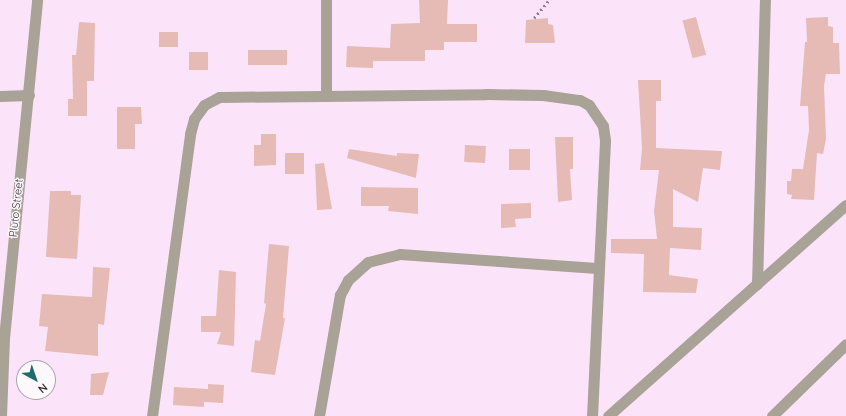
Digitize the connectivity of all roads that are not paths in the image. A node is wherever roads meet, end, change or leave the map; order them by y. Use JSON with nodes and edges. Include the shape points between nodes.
{"nodes":[{"id":1,"x":37,"y":0,"type":"edge"},
{"id":2,"x":326,"y":0,"type":"edge"},
{"id":3,"x":765,"y":0,"type":"edge"},
{"id":4,"x":29,"y":95,"type":"junction"},
{"id":5,"x":0,"y":96,"type":"edge"},
{"id":6,"x":326,"y":96,"type":"junction"},
{"id":7,"x":846,"y":205,"type":"edge"},
{"id":8,"x":597,"y":268,"type":"junction"},
{"id":9,"x":757,"y":284,"type":"junction"},
{"id":10,"x":846,"y":344,"type":"edge"},
{"id":11,"x":1,"y":379,"type":"edge"},
{"id":12,"x":1,"y":416,"type":"edge"},
{"id":13,"x":152,"y":416,"type":"edge"},
{"id":14,"x":319,"y":416,"type":"edge"},
{"id":15,"x":592,"y":416,"type":"edge"},
{"id":16,"x":608,"y":416,"type":"edge"},
{"id":17,"x":772,"y":416,"type":"edge"}],
"edges":[{"from":1,"to":4,"type":"street","name":"Pluto Street"},
{"from":2,"to":6,"type":"street"},
{"from":3,"to":9,"type":"street"},
{"from":4,"to":5,"type":"street"},
{"from":4,"to":11,"type":"street","name":"Pluto Street"},
{"from":6,"to":8,"type":"street","via":[[543,95],[580,100],[589,105],[603,126],[605,141]]},
{"from":6,"to":13,"type":"street","via":[[219,98],[204,105],[194,119],[161,335]]},
{"from":7,"to":9,"type":"street"},
{"from":8,"to":14,"type":"street","via":[[400,254],[368,262],[348,280],[340,295]]},
{"from":8,"to":15,"type":"street"},
{"from":9,"to":16,"type":"street"},
{"from":10,"to":17,"type":"street"},
{"from":11,"to":12,"type":"street","name":"Pluto Street"}]}
